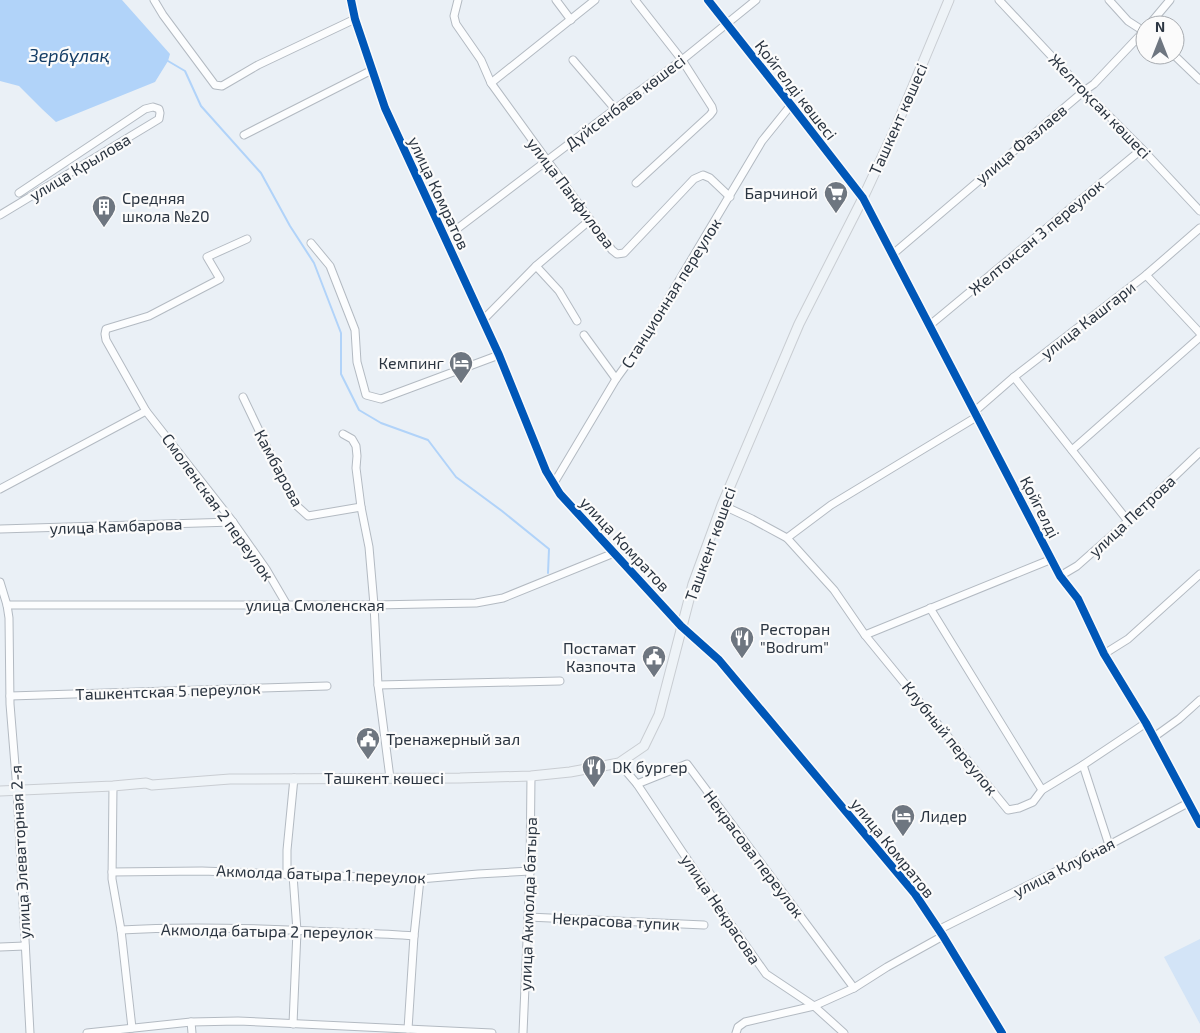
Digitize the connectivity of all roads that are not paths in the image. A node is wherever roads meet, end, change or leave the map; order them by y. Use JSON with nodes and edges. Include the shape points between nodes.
{"nodes":[{"id":1,"x":154,"y":0,"type":"edge"},
{"id":2,"x":351,"y":0,"type":"edge"},
{"id":3,"x":458,"y":0,"type":"edge"},
{"id":4,"x":556,"y":0,"type":"edge"},
{"id":5,"x":595,"y":0,"type":"edge"},
{"id":6,"x":635,"y":0,"type":"edge"},
{"id":7,"x":708,"y":0,"type":"edge"},
{"id":8,"x":756,"y":0,"type":"edge"},
{"id":9,"x":948,"y":0,"type":"edge"},
{"id":10,"x":999,"y":0,"type":"edge"},
{"id":11,"x":1109,"y":0,"type":"edge"},
{"id":12,"x":1170,"y":0,"type":"edge"},
{"id":13,"x":1157,"y":15,"type":"edge"},
{"id":14,"x":355,"y":20,"type":"junction"},
{"id":15,"x":571,"y":20,"type":"junction"},
{"id":16,"x":726,"y":23,"type":"junction"},
{"id":17,"x":1135,"y":25,"type":"edge"},
{"id":18,"x":1135,"y":41,"type":"edge"},
{"id":19,"x":573,"y":60,"type":"dead end"},
{"id":20,"x":682,"y":60,"type":"junction"},
{"id":21,"x":1184,"y":65,"type":"edge"},
{"id":22,"x":372,"y":70,"type":"junction"},
{"id":23,"x":1200,"y":80,"type":"edge"},
{"id":24,"x":491,"y":83,"type":"junction"},
{"id":25,"x":1084,"y":91,"type":"junction"},
{"id":26,"x":791,"y":105,"type":"junction"},
{"id":27,"x":615,"y":109,"type":"junction"},
{"id":28,"x":244,"y":135,"type":"dead end"},
{"id":29,"x":1142,"y":148,"type":"junction"},
{"id":30,"x":546,"y":160,"type":"junction"},
{"id":31,"x":636,"y":183,"type":"dead end"},
{"id":32,"x":19,"y":193,"type":"dead end"},
{"id":33,"x":730,"y":197,"type":"junction"},
{"id":34,"x":863,"y":198,"type":"junction"},
{"id":35,"x":1200,"y":211,"type":"edge"},
{"id":36,"x":0,"y":215,"type":"edge"},
{"id":37,"x":590,"y":220,"type":"junction"},
{"id":38,"x":1200,"y":228,"type":"edge"},
{"id":39,"x":444,"y":238,"type":"junction"},
{"id":40,"x":247,"y":239,"type":"dead end"},
{"id":41,"x":311,"y":243,"type":"dead end"},
{"id":42,"x":893,"y":254,"type":"junction"},
{"id":43,"x":536,"y":266,"type":"junction"},
{"id":44,"x":1146,"y":275,"type":"junction"},
{"id":45,"x":483,"y":320,"type":"junction"},
{"id":46,"x":577,"y":321,"type":"dead end"},
{"id":47,"x":930,"y":325,"type":"junction"},
{"id":48,"x":1200,"y":333,"type":"edge"},
{"id":49,"x":584,"y":335,"type":"dead end"},
{"id":50,"x":1200,"y":338,"type":"edge"},
{"id":51,"x":499,"y":355,"type":"junction"},
{"id":52,"x":1014,"y":377,"type":"junction"},
{"id":53,"x":616,"y":379,"type":"junction"},
{"id":54,"x":243,"y":397,"type":"dead end"},
{"id":55,"x":146,"y":411,"type":"junction"},
{"id":56,"x":976,"y":414,"type":"junction"},
{"id":57,"x":342,"y":434,"type":"dead end"},
{"id":58,"x":1072,"y":450,"type":"junction"},
{"id":59,"x":1200,"y":452,"type":"edge"},
{"id":60,"x":554,"y":483,"type":"junction"},
{"id":61,"x":0,"y":489,"type":"edge"},
{"id":62,"x":722,"y":505,"type":"junction"},
{"id":63,"x":361,"y":507,"type":"junction"},
{"id":64,"x":1128,"y":521,"type":"junction"},
{"id":65,"x":233,"y":522,"type":"junction"},
{"id":66,"x":0,"y":529,"type":"edge"},
{"id":67,"x":787,"y":538,"type":"junction"},
{"id":68,"x":614,"y":553,"type":"junction"},
{"id":69,"x":1052,"y":559,"type":"junction"},
{"id":70,"x":1200,"y":574,"type":"edge"},
{"id":71,"x":1060,"y":576,"type":"junction"},
{"id":72,"x":0,"y":582,"type":"edge"},
{"id":73,"x":287,"y":605,"type":"junction"},
{"id":74,"x":374,"y":605,"type":"junction"},
{"id":75,"x":7,"y":606,"type":"junction"},
{"id":76,"x":930,"y":608,"type":"junction"},
{"id":77,"x":682,"y":626,"type":"junction"},
{"id":78,"x":865,"y":635,"type":"junction"},
{"id":79,"x":1104,"y":654,"type":"junction"},
{"id":80,"x":560,"y":681,"type":"dead end"},
{"id":81,"x":378,"y":685,"type":"junction"},
{"id":82,"x":327,"y":686,"type":"dead end"},
{"id":83,"x":10,"y":696,"type":"junction"},
{"id":84,"x":1200,"y":700,"type":"edge"},
{"id":85,"x":0,"y":704,"type":"edge"},
{"id":86,"x":10,"y":704,"type":"junction"},
{"id":87,"x":1146,"y":723,"type":"junction"},
{"id":88,"x":1154,"y":737,"type":"junction"},
{"id":89,"x":619,"y":763,"type":"junction"},
{"id":90,"x":1083,"y":765,"type":"junction"},
{"id":91,"x":531,"y":776,"type":"junction"},
{"id":92,"x":294,"y":778,"type":"junction"},
{"id":93,"x":390,"y":778,"type":"junction"},
{"id":94,"x":637,"y":784,"type":"junction"},
{"id":95,"x":113,"y":786,"type":"junction"},
{"id":96,"x":17,"y":790,"type":"junction"},
{"id":97,"x":1042,"y":790,"type":"junction"},
{"id":98,"x":0,"y":791,"type":"edge"},
{"id":99,"x":1188,"y":803,"type":"junction"},
{"id":100,"x":1200,"y":824,"type":"edge"},
{"id":101,"x":1109,"y":845,"type":"junction"},
{"id":102,"x":530,"y":871,"type":"junction"},
{"id":103,"x":112,"y":872,"type":"junction"},
{"id":104,"x":290,"y":875,"type":"junction"},
{"id":105,"x":420,"y":879,"type":"junction"},
{"id":106,"x":528,"y":916,"type":"junction"},
{"id":107,"x":704,"y":926,"type":"dead end"},
{"id":108,"x":121,"y":930,"type":"junction"},
{"id":109,"x":297,"y":931,"type":"junction"},
{"id":110,"x":941,"y":933,"type":"junction"},
{"id":111,"x":414,"y":936,"type":"junction"},
{"id":112,"x":26,"y":946,"type":"junction"},
{"id":113,"x":0,"y":947,"type":"edge"},
{"id":114,"x":854,"y":988,"type":"junction"},
{"id":115,"x":814,"y":1006,"type":"junction"},
{"id":116,"x":191,"y":1022,"type":"junction"},
{"id":117,"x":293,"y":1024,"type":"junction"},
{"id":118,"x":132,"y":1028,"type":"junction"},
{"id":119,"x":408,"y":1029,"type":"junction"},
{"id":120,"x":30,"y":1033,"type":"edge"},
{"id":121,"x":87,"y":1033,"type":"edge"},
{"id":122,"x":192,"y":1033,"type":"edge"},
{"id":123,"x":492,"y":1033,"type":"edge"},
{"id":124,"x":523,"y":1033,"type":"edge"},
{"id":125,"x":736,"y":1033,"type":"edge"},
{"id":126,"x":844,"y":1033,"type":"edge"},
{"id":127,"x":1002,"y":1033,"type":"edge"}],
"edges":[{"from":1,"to":14,"type":"street","via":[[215,85],[222,86],[258,65]]},
{"from":2,"to":14,"type":"street","name":"улица Комратов"},
{"from":3,"to":24,"type":"street","name":"улица Панфилова","via":[[454,16],[456,24],[481,60]]},
{"from":4,"to":15,"type":"street"},
{"from":5,"to":15,"type":"street"},
{"from":6,"to":20,"type":"street"},
{"from":7,"to":16,"type":"street","name":"Қойгелді көшесі"},
{"from":8,"to":16,"type":"street","name":"Дүйсенбаев көшесі"},
{"from":9,"to":34,"type":"main road","name":"Ташкент көшесі"},
{"from":10,"to":25,"type":"street","name":"Желтоқсан көшесі"},
{"from":11,"to":17,"type":"street"},
{"from":12,"to":13,"type":"street"},
{"from":14,"to":22,"type":"street","name":"улица Комратов"},
{"from":15,"to":24,"type":"street"},
{"from":16,"to":20,"type":"street","name":"Дүйсенбаев көшесі"},
{"from":16,"to":26,"type":"street","name":"Қойгелді көшесі"},
{"from":18,"to":25,"type":"street","name":"улица Фазлаев"},
{"from":19,"to":27,"type":"street"},
{"from":20,"to":27,"type":"street","name":"Дүйсенбаев көшесі"},
{"from":20,"to":31,"type":"street","via":[[713,112]]},
{"from":21,"to":23,"type":"street"},
{"from":22,"to":28,"type":"street"},
{"from":22,"to":39,"type":"street","name":"улица Комратов","via":[[385,108]]},
{"from":24,"to":30,"type":"street","name":"улица Панфилова"},
{"from":25,"to":29,"type":"street","name":"Желтоқсан көшесі"},
{"from":25,"to":42,"type":"street","name":"улица Фазлаев"},
{"from":26,"to":33,"type":"street","name":"Станционная переулок","via":[[762,141]]},
{"from":26,"to":34,"type":"street","name":"Қойгелді көшесі"},
{"from":27,"to":30,"type":"street","name":"Дүйсенбаев көшесі"},
{"from":29,"to":35,"type":"street","name":"Желтоқсан көшесі"},
{"from":29,"to":47,"type":"street","name":"Желтоксан 3 переулок"},
{"from":30,"to":37,"type":"street","name":"улица Панфилова"},
{"from":30,"to":39,"type":"street","name":"Дүйсенбаев көшесі"},
{"from":32,"to":36,"type":"street","name":"улица Крылова","via":[[145,109],[159,109],[159,118]]},
{"from":33,"to":37,"type":"street","name":"улица Панфилова","via":[[710,178],[703,175],[694,179],[624,253],[617,254],[612,250]]},
{"from":33,"to":53,"type":"street","name":"Станционная переулок","via":[[640,346]]},
{"from":34,"to":42,"type":"street","name":"Қойгелді"},
{"from":34,"to":62,"type":"main road","name":"Ташкент көшесі","via":[[799,324]]},
{"from":37,"to":43,"type":"street"},
{"from":38,"to":44,"type":"street","name":"улица Кашгари"},
{"from":39,"to":45,"type":"street","name":"улица Комратов"},
{"from":40,"to":55,"type":"street","name":"Смоленская 2 переулок","via":[[207,257],[220,279],[149,316],[106,329],[106,340]]},
{"from":41,"to":51,"type":"street","via":[[330,266],[355,330],[357,362],[366,395],[381,400]]},
{"from":42,"to":47,"type":"street","name":"Қойгелді"},
{"from":43,"to":45,"type":"street"},
{"from":43,"to":46,"type":"street","via":[[559,291]]},
{"from":44,"to":48,"type":"street"},
{"from":44,"to":52,"type":"street","name":"улица Кашгари"},
{"from":45,"to":51,"type":"street","name":"улица Комратов"},
{"from":47,"to":56,"type":"street","name":"Қойгелді"},
{"from":49,"to":53,"type":"street"},
{"from":50,"to":58,"type":"street"},
{"from":51,"to":60,"type":"street","name":"улица Комратов","via":[[546,471]]},
{"from":52,"to":56,"type":"street","name":"улица Кашгари"},
{"from":52,"to":58,"type":"street"},
{"from":53,"to":60,"type":"street","name":"Станционная переулок"},
{"from":54,"to":63,"type":"street","name":"Камбарова","via":[[297,506],[308,516]]},
{"from":55,"to":61,"type":"street"},
{"from":55,"to":65,"type":"street","name":"Смоленская 2 переулок"},
{"from":56,"to":67,"type":"street","name":"улица Кашгари","via":[[831,505]]},
{"from":56,"to":69,"type":"street","name":"Қойгелді"},
{"from":57,"to":63,"type":"street","via":[[352,439],[356,446]]},
{"from":58,"to":64,"type":"street"},
{"from":59,"to":64,"type":"street","name":"улица Петрова"},
{"from":60,"to":68,"type":"street","name":"улица Комратов","via":[[560,494]]},
{"from":62,"to":67,"type":"street","name":"Клубный переулок"},
{"from":62,"to":77,"type":"main road","name":"Ташкент көшесі","via":[[693,584]]},
{"from":63,"to":74,"type":"street","via":[[369,547]]},
{"from":64,"to":71,"type":"street","name":"улица Петрова","via":[[1078,566]]},
{"from":65,"to":66,"type":"street","name":"улица Камбарова"},
{"from":65,"to":73,"type":"street","name":"Смоленская 2 переулок","via":[[266,568]]},
{"from":67,"to":78,"type":"street","name":"Клубный переулок","via":[[834,590]]},
{"from":68,"to":74,"type":"street","name":"улица Смоленская","via":[[503,598],[476,603]]},
{"from":68,"to":77,"type":"street","name":"улица Комратов"},
{"from":69,"to":71,"type":"street","name":"Қойгелді"},
{"from":69,"to":76,"type":"street"},
{"from":70,"to":79,"type":"street","via":[[1128,639]]},
{"from":71,"to":79,"type":"street","name":"Қойгелді","via":[[1078,599]]},
{"from":72,"to":75,"type":"street","name":"улица Элеваторная 2-я"},
{"from":73,"to":74,"type":"street","name":"улица Смоленская"},
{"from":73,"to":75,"type":"street","name":"улица Смоленская"},
{"from":74,"to":81,"type":"street"},
{"from":75,"to":83,"type":"street","name":"улица Элеваторная 2-я"},
{"from":76,"to":78,"type":"street"},
{"from":76,"to":97,"type":"street"},
{"from":77,"to":89,"type":"main road","name":"Ташкент көшесі","via":[[659,714],[644,746]]},
{"from":77,"to":110,"type":"street","name":"улица Комратов","via":[[719,660],[915,894]]},
{"from":78,"to":97,"type":"street","name":"Клубный переулок","via":[[1008,810],[1033,802]]},
{"from":79,"to":87,"type":"street","name":"Қойгелді"},
{"from":80,"to":81,"type":"street"},
{"from":81,"to":93,"type":"street"},
{"from":82,"to":83,"type":"street","name":"Ташкентская 5 переулок"},
{"from":83,"to":86,"type":"street","name":"улица Элеваторная 2-я"},
{"from":84,"to":88,"type":"street"},
{"from":85,"to":86,"type":"street"},
{"from":86,"to":96,"type":"street","name":"улица Элеваторная 2-я"},
{"from":87,"to":88,"type":"street","name":"Қойгелді"},
{"from":87,"to":90,"type":"street","name":"Клубный переулок"},
{"from":88,"to":99,"type":"street","name":"Қойгелді"},
{"from":89,"to":91,"type":"main road","name":"Ташкент көшесі"},
{"from":89,"to":94,"type":"street","name":"улица Некрасова"},
{"from":90,"to":97,"type":"street","name":"Клубный переулок"},
{"from":90,"to":101,"type":"street"},
{"from":91,"to":93,"type":"main road","name":"Ташкент көшесі"},
{"from":91,"to":102,"type":"street","name":"улица Акмолда батыра"},
{"from":92,"to":93,"type":"main road","name":"Ташкент көшесі"},
{"from":92,"to":95,"type":"main road","name":"Ташкент көшесі"},
{"from":92,"to":104,"type":"street","via":[[287,850]]},
{"from":94,"to":114,"type":"street","name":"Некрасова переулок","via":[[687,764]]},
{"from":94,"to":115,"type":"street","name":"улица Некрасова","via":[[766,974]]},
{"from":95,"to":96,"type":"main road","name":"Ташкент көшесі"},
{"from":95,"to":103,"type":"street"},
{"from":96,"to":98,"type":"main road","name":"Ташкент көшесі"},
{"from":96,"to":112,"type":"street","name":"улица Элеваторная 2-я"},
{"from":99,"to":100,"type":"street","name":"Қойгелді"},
{"from":99,"to":101,"type":"street","name":"улица Клубная"},
{"from":101,"to":110,"type":"street","name":"улица Клубная"},
{"from":102,"to":105,"type":"street","name":"Акмолда батыра 1 переулок"},
{"from":102,"to":106,"type":"street","name":"улица Акмолда батыра"},
{"from":103,"to":104,"type":"street","name":"Акмолда батыра 1 переулок","via":[[202,871]]},
{"from":103,"to":108,"type":"street"},
{"from":104,"to":105,"type":"street","name":"Акмолда батыра 1 переулок"},
{"from":104,"to":109,"type":"street"},
{"from":105,"to":111,"type":"street"},
{"from":106,"to":107,"type":"street","name":"Некрасова тупик"},
{"from":106,"to":124,"type":"street","name":"улица Акмолда батыра"},
{"from":108,"to":109,"type":"street","name":"Акмолда батыра 2 переулок"},
{"from":108,"to":118,"type":"street"},
{"from":109,"to":111,"type":"street","name":"Акмолда батыра 2 переулок"},
{"from":109,"to":117,"type":"street"},
{"from":110,"to":114,"type":"street","name":"улица Клубная"},
{"from":110,"to":127,"type":"street","name":"улица Комратов"},
{"from":111,"to":119,"type":"street"},
{"from":112,"to":113,"type":"street"},
{"from":112,"to":120,"type":"street","name":"улица Элеваторная 2-я"},
{"from":114,"to":115,"type":"street","name":"улица Клубная"},
{"from":115,"to":125,"type":"street","name":"улица Клубная","via":[[744,1022]]},
{"from":115,"to":126,"type":"street","name":"улица Некрасова"},
{"from":116,"to":117,"type":"street"},
{"from":116,"to":118,"type":"street"},
{"from":116,"to":122,"type":"street"},
{"from":117,"to":119,"type":"street"},
{"from":118,"to":121,"type":"street"},
{"from":119,"to":123,"type":"street"}]}
